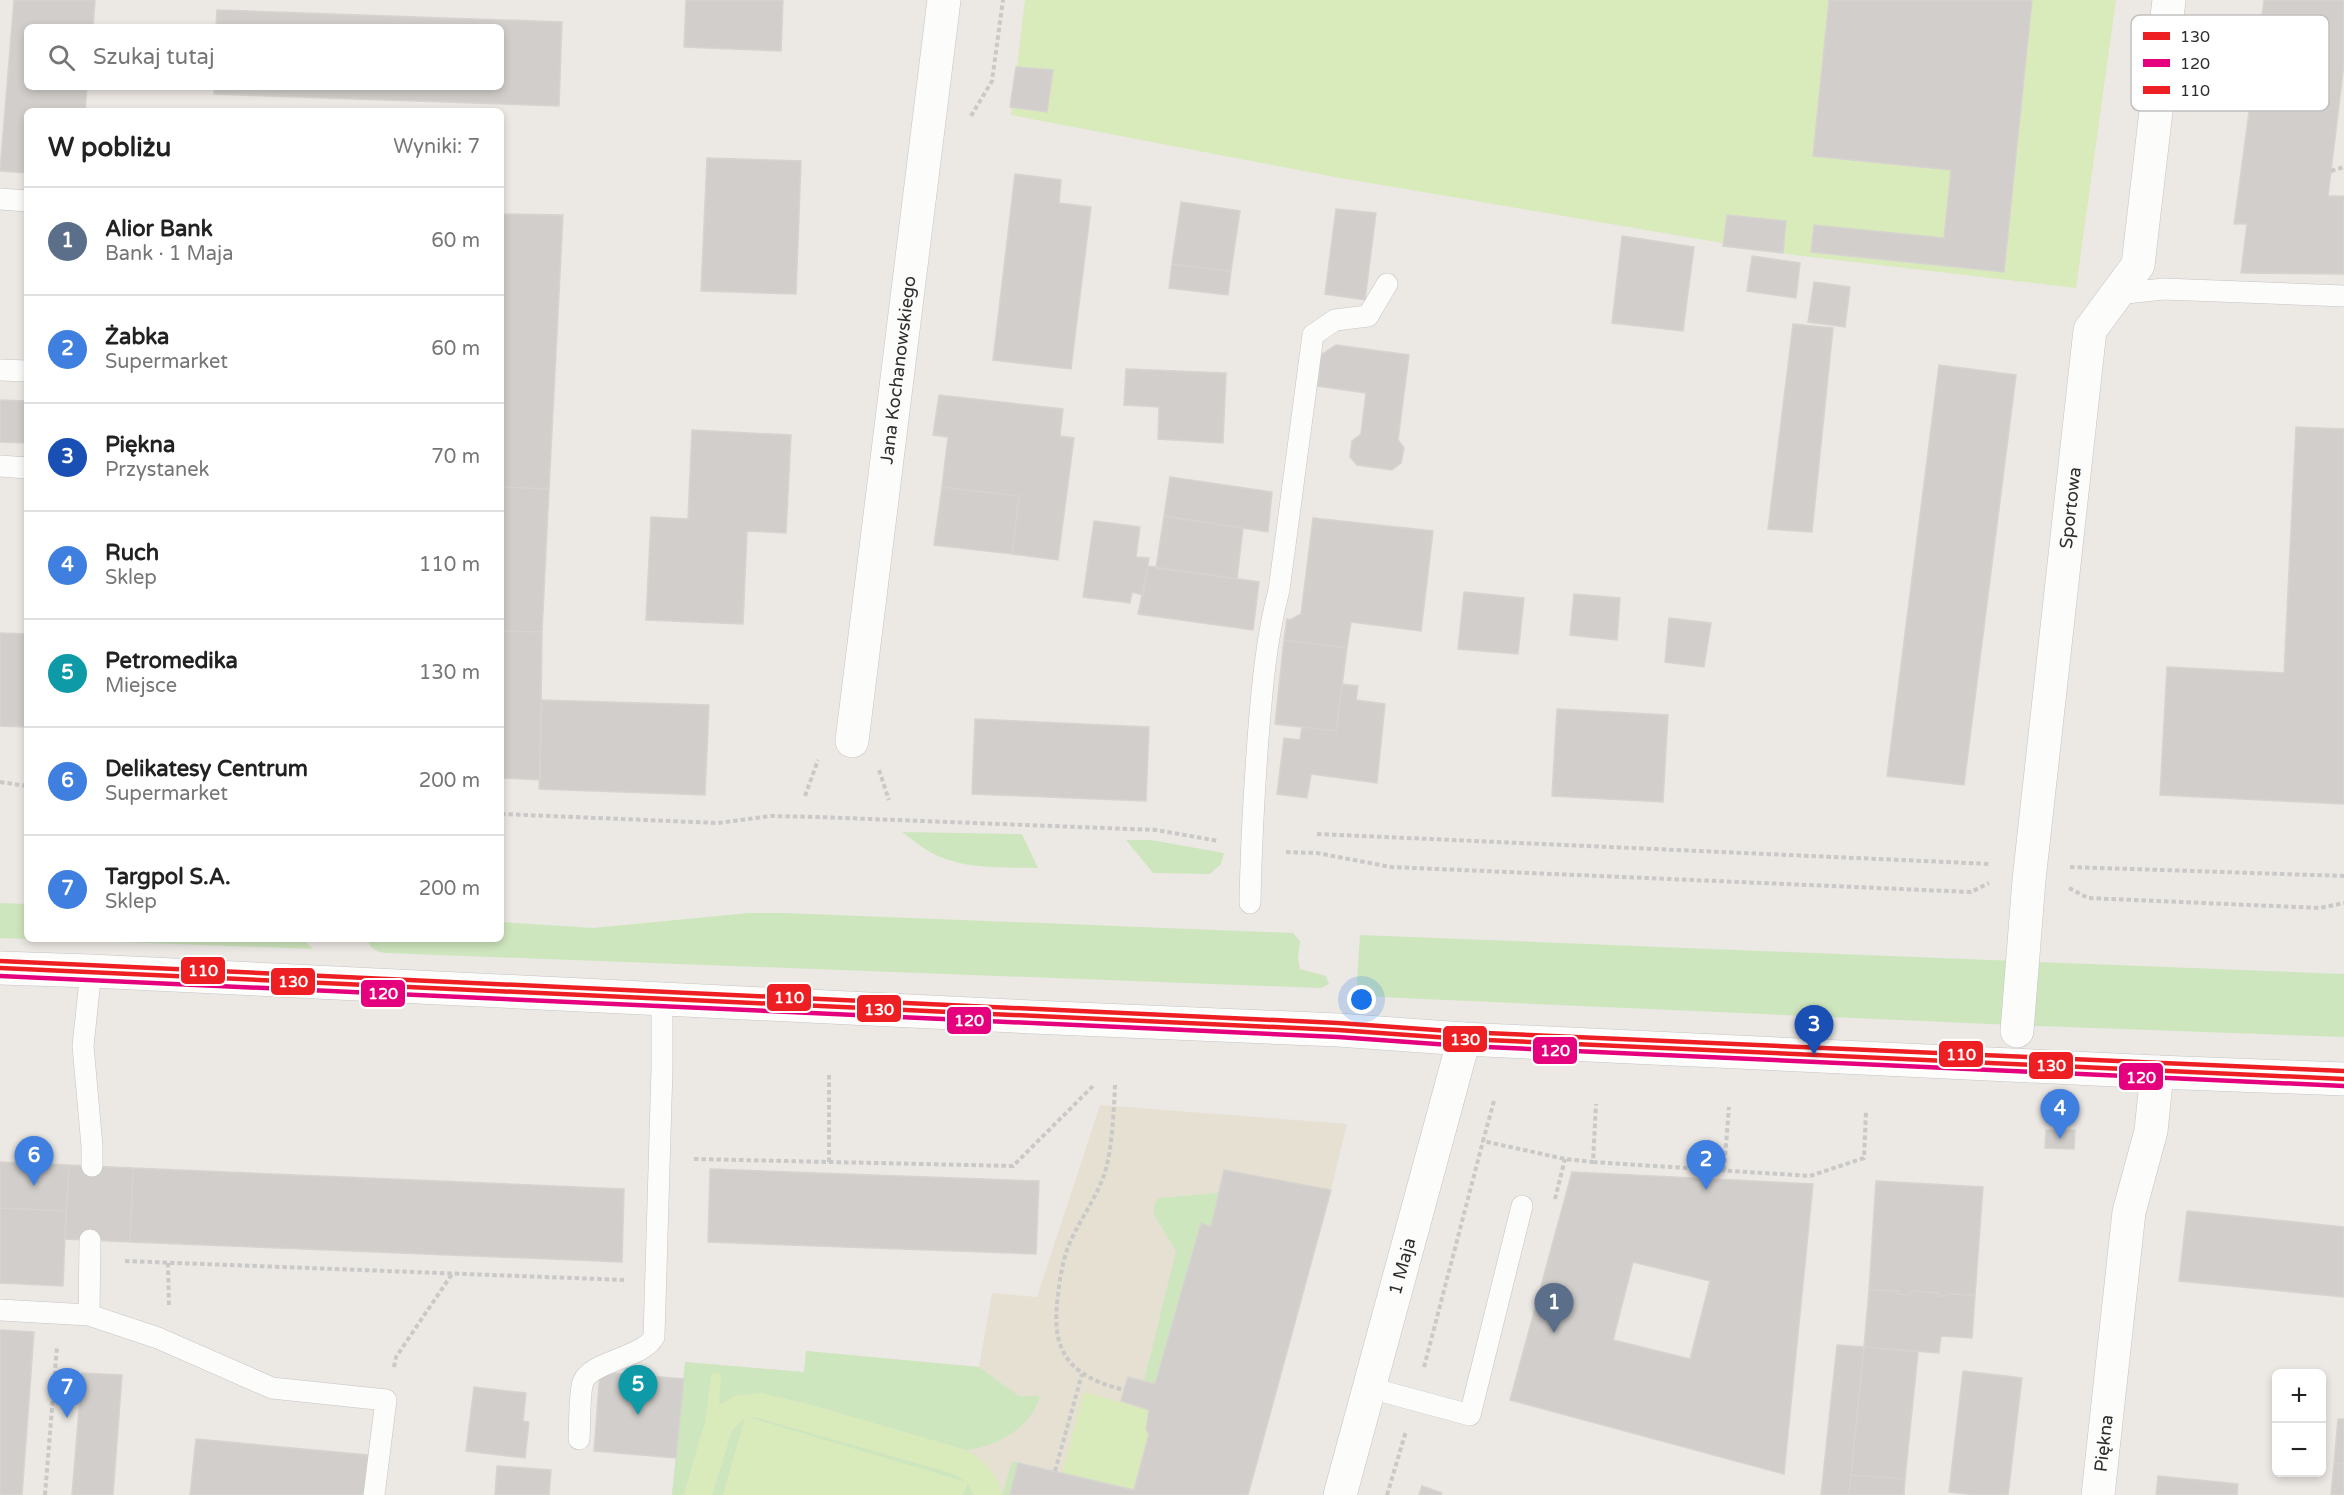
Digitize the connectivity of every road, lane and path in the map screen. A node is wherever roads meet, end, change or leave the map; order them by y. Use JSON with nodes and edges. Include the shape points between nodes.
{"nodes":[{"id":1,"x":944,"y":0,"type":"edge"},
{"id":2,"x":2169,"y":0,"type":"edge"},
{"id":3,"x":2167,"y":15,"type":"edge"},
{"id":4,"x":2156,"y":111,"type":"edge"},
{"id":5,"x":2344,"y":166,"type":"edge"},
{"id":6,"x":2331,"y":171,"type":"dead end"},
{"id":7,"x":0,"y":199,"type":"edge"},
{"id":8,"x":24,"y":201,"type":"edge"},
{"id":9,"x":1387,"y":284,"type":"dead end"},
{"id":10,"x":2116,"y":294,"type":"junction"},
{"id":11,"x":2344,"y":296,"type":"edge"},
{"id":12,"x":0,"y":370,"type":"edge"},
{"id":13,"x":24,"y":371,"type":"edge"},
{"id":14,"x":0,"y":466,"type":"edge"},
{"id":15,"x":24,"y":468,"type":"edge"},
{"id":16,"x":852,"y":741,"type":"dead end"},
{"id":17,"x":0,"y":782,"type":"edge"},
{"id":18,"x":24,"y":786,"type":"edge"},
{"id":19,"x":504,"y":814,"type":"edge"},
{"id":20,"x":1317,"y":834,"type":"dead end"},
{"id":21,"x":1251,"y":847,"type":"junction"},
{"id":22,"x":2030,"y":873,"type":"junction"},
{"id":23,"x":2344,"y":876,"type":"edge"},
{"id":24,"x":1250,"y":903,"type":"dead end"},
{"id":25,"x":2344,"y":903,"type":"edge"},
{"id":26,"x":0,"y":968,"type":"edge"},
{"id":27,"x":91,"y":971,"type":"junction"},
{"id":28,"x":662,"y":999,"type":"junction"},
{"id":29,"x":2017,"y":1031,"type":"junction"},
{"id":30,"x":1464,"y":1039,"type":"junction"},
{"id":31,"x":1981,"y":1064,"type":"junction"},
{"id":32,"x":2055,"y":1067,"type":"junction"},
{"id":33,"x":2157,"y":1072,"type":"junction"},
{"id":34,"x":829,"y":1074,"type":"dead end"},
{"id":35,"x":2344,"y":1079,"type":"edge"},
{"id":36,"x":1095,"y":1084,"type":"dead end"},
{"id":37,"x":1115,"y":1085,"type":"dead end"},
{"id":38,"x":1494,"y":1101,"type":"dead end"},
{"id":39,"x":1596,"y":1104,"type":"dead end"},
{"id":40,"x":1729,"y":1107,"type":"dead end"},
{"id":41,"x":1866,"y":1112,"type":"dead end"},
{"id":42,"x":660,"y":1158,"type":"junction"},
{"id":43,"x":829,"y":1162,"type":"junction"},
{"id":44,"x":1593,"y":1162,"type":"junction"},
{"id":45,"x":92,"y":1166,"type":"dead end"},
{"id":46,"x":1724,"y":1170,"type":"junction"},
{"id":47,"x":1522,"y":1206,"type":"dead end"},
{"id":48,"x":91,"y":1250,"type":"joint"},
{"id":49,"x":452,"y":1274,"type":"junction"},
{"id":50,"x":657,"y":1281,"type":"junction"},
{"id":51,"x":0,"y":1310,"type":"edge"},
{"id":52,"x":60,"y":1314,"type":"junction"},
{"id":53,"x":89,"y":1315,"type":"junction"},
{"id":54,"x":1082,"y":1374,"type":"junction"},
{"id":55,"x":1370,"y":1388,"type":"junction"},
{"id":56,"x":1124,"y":1390,"type":"dead end"},
{"id":57,"x":386,"y":1400,"type":"junction"},
{"id":58,"x":1415,"y":1400,"type":"junction"},
{"id":59,"x":579,"y":1439,"type":"dead end"},
{"id":60,"x":1055,"y":1471,"type":"dead end"},
{"id":61,"x":45,"y":1495,"type":"edge"},
{"id":62,"x":374,"y":1495,"type":"edge"},
{"id":63,"x":1340,"y":1495,"type":"edge"},
{"id":64,"x":1387,"y":1495,"type":"edge"},
{"id":65,"x":2098,"y":1495,"type":"edge"}],
"edges":[{"from":1,"to":16,"type":"street","name":"Jana Kochanowskiego"},
{"from":2,"to":3,"type":"street","name":"Sportowa"},
{"from":4,"to":10,"type":"street","name":"Sportowa","via":[[2138,265]]},
{"from":5,"to":6,"type":"path"},
{"from":7,"to":8,"type":"lane"},
{"from":9,"to":21,"type":"lane","via":[[1368,316],[1335,320],[1313,335],[1279,590],[1262,680]]},
{"from":10,"to":11,"type":"lane","via":[[2164,289]]},
{"from":10,"to":22,"type":"street","name":"Sportowa","via":[[2090,330]]},
{"from":12,"to":13,"type":"lane"},
{"from":14,"to":15,"type":"lane"},
{"from":17,"to":18,"type":"path"},
{"from":19,"to":21,"type":"path","via":[[718,823],[789,816],[1156,830]]},
{"from":20,"to":22,"type":"path"},
{"from":21,"to":22,"type":"path","via":[[1317,853],[1391,867],[1971,892],[2000,878]]},
{"from":21,"to":24,"type":"lane"},
{"from":22,"to":23,"type":"path"},
{"from":22,"to":25,"type":"path","via":[[2088,897],[2320,908]]},
{"from":22,"to":29,"type":"street","name":"Sportowa"},
{"from":26,"to":27,"type":"street"},
{"from":27,"to":28,"type":"street"},
{"from":27,"to":45,"type":"lane","via":[[83,1046]]},
{"from":28,"to":30,"type":"street"},
{"from":28,"to":42,"type":"lane"},
{"from":29,"to":31,"type":"street"},
{"from":29,"to":32,"type":"street"},
{"from":30,"to":31,"type":"street"},
{"from":30,"to":55,"type":"street","name":"1 Maja"},
{"from":31,"to":32,"type":"street"},
{"from":32,"to":33,"type":"street"},
{"from":33,"to":35,"type":"street"},
{"from":33,"to":65,"type":"street","name":"Piękna","via":[[2151,1131],[2129,1212]]},
{"from":34,"to":43,"type":"path"},
{"from":36,"to":43,"type":"path","via":[[1013,1166]]},
{"from":37,"to":54,"type":"path","via":[[1106,1171],[1063,1260],[1056,1305],[1055,1328],[1061,1351]]},
{"from":38,"to":44,"type":"path","via":[[1483,1141]]},
{"from":39,"to":44,"type":"path"},
{"from":40,"to":46,"type":"path"},
{"from":41,"to":46,"type":"path","via":[[1864,1158],[1810,1176]]},
{"from":42,"to":43,"type":"path"},
{"from":42,"to":50,"type":"lane"},
{"from":44,"to":46,"type":"path"},
{"from":47,"to":58,"type":"lane","via":[[1470,1415]]},
{"from":48,"to":49,"type":"path"},
{"from":48,"to":53,"type":"lane"},
{"from":49,"to":50,"type":"path"},
{"from":49,"to":57,"type":"path","via":[[396,1358]]},
{"from":50,"to":59,"type":"lane","via":[[654,1336],[646,1346],[593,1371],[583,1382]]},
{"from":51,"to":52,"type":"lane"},
{"from":52,"to":53,"type":"lane"},
{"from":52,"to":61,"type":"path"},
{"from":53,"to":57,"type":"lane","via":[[158,1338],[272,1388]]},
{"from":54,"to":56,"type":"path"},
{"from":54,"to":60,"type":"path"},
{"from":55,"to":58,"type":"lane"},
{"from":55,"to":63,"type":"street","name":"1 Maja"},
{"from":57,"to":62,"type":"lane"},
{"from":58,"to":64,"type":"path"}]}
